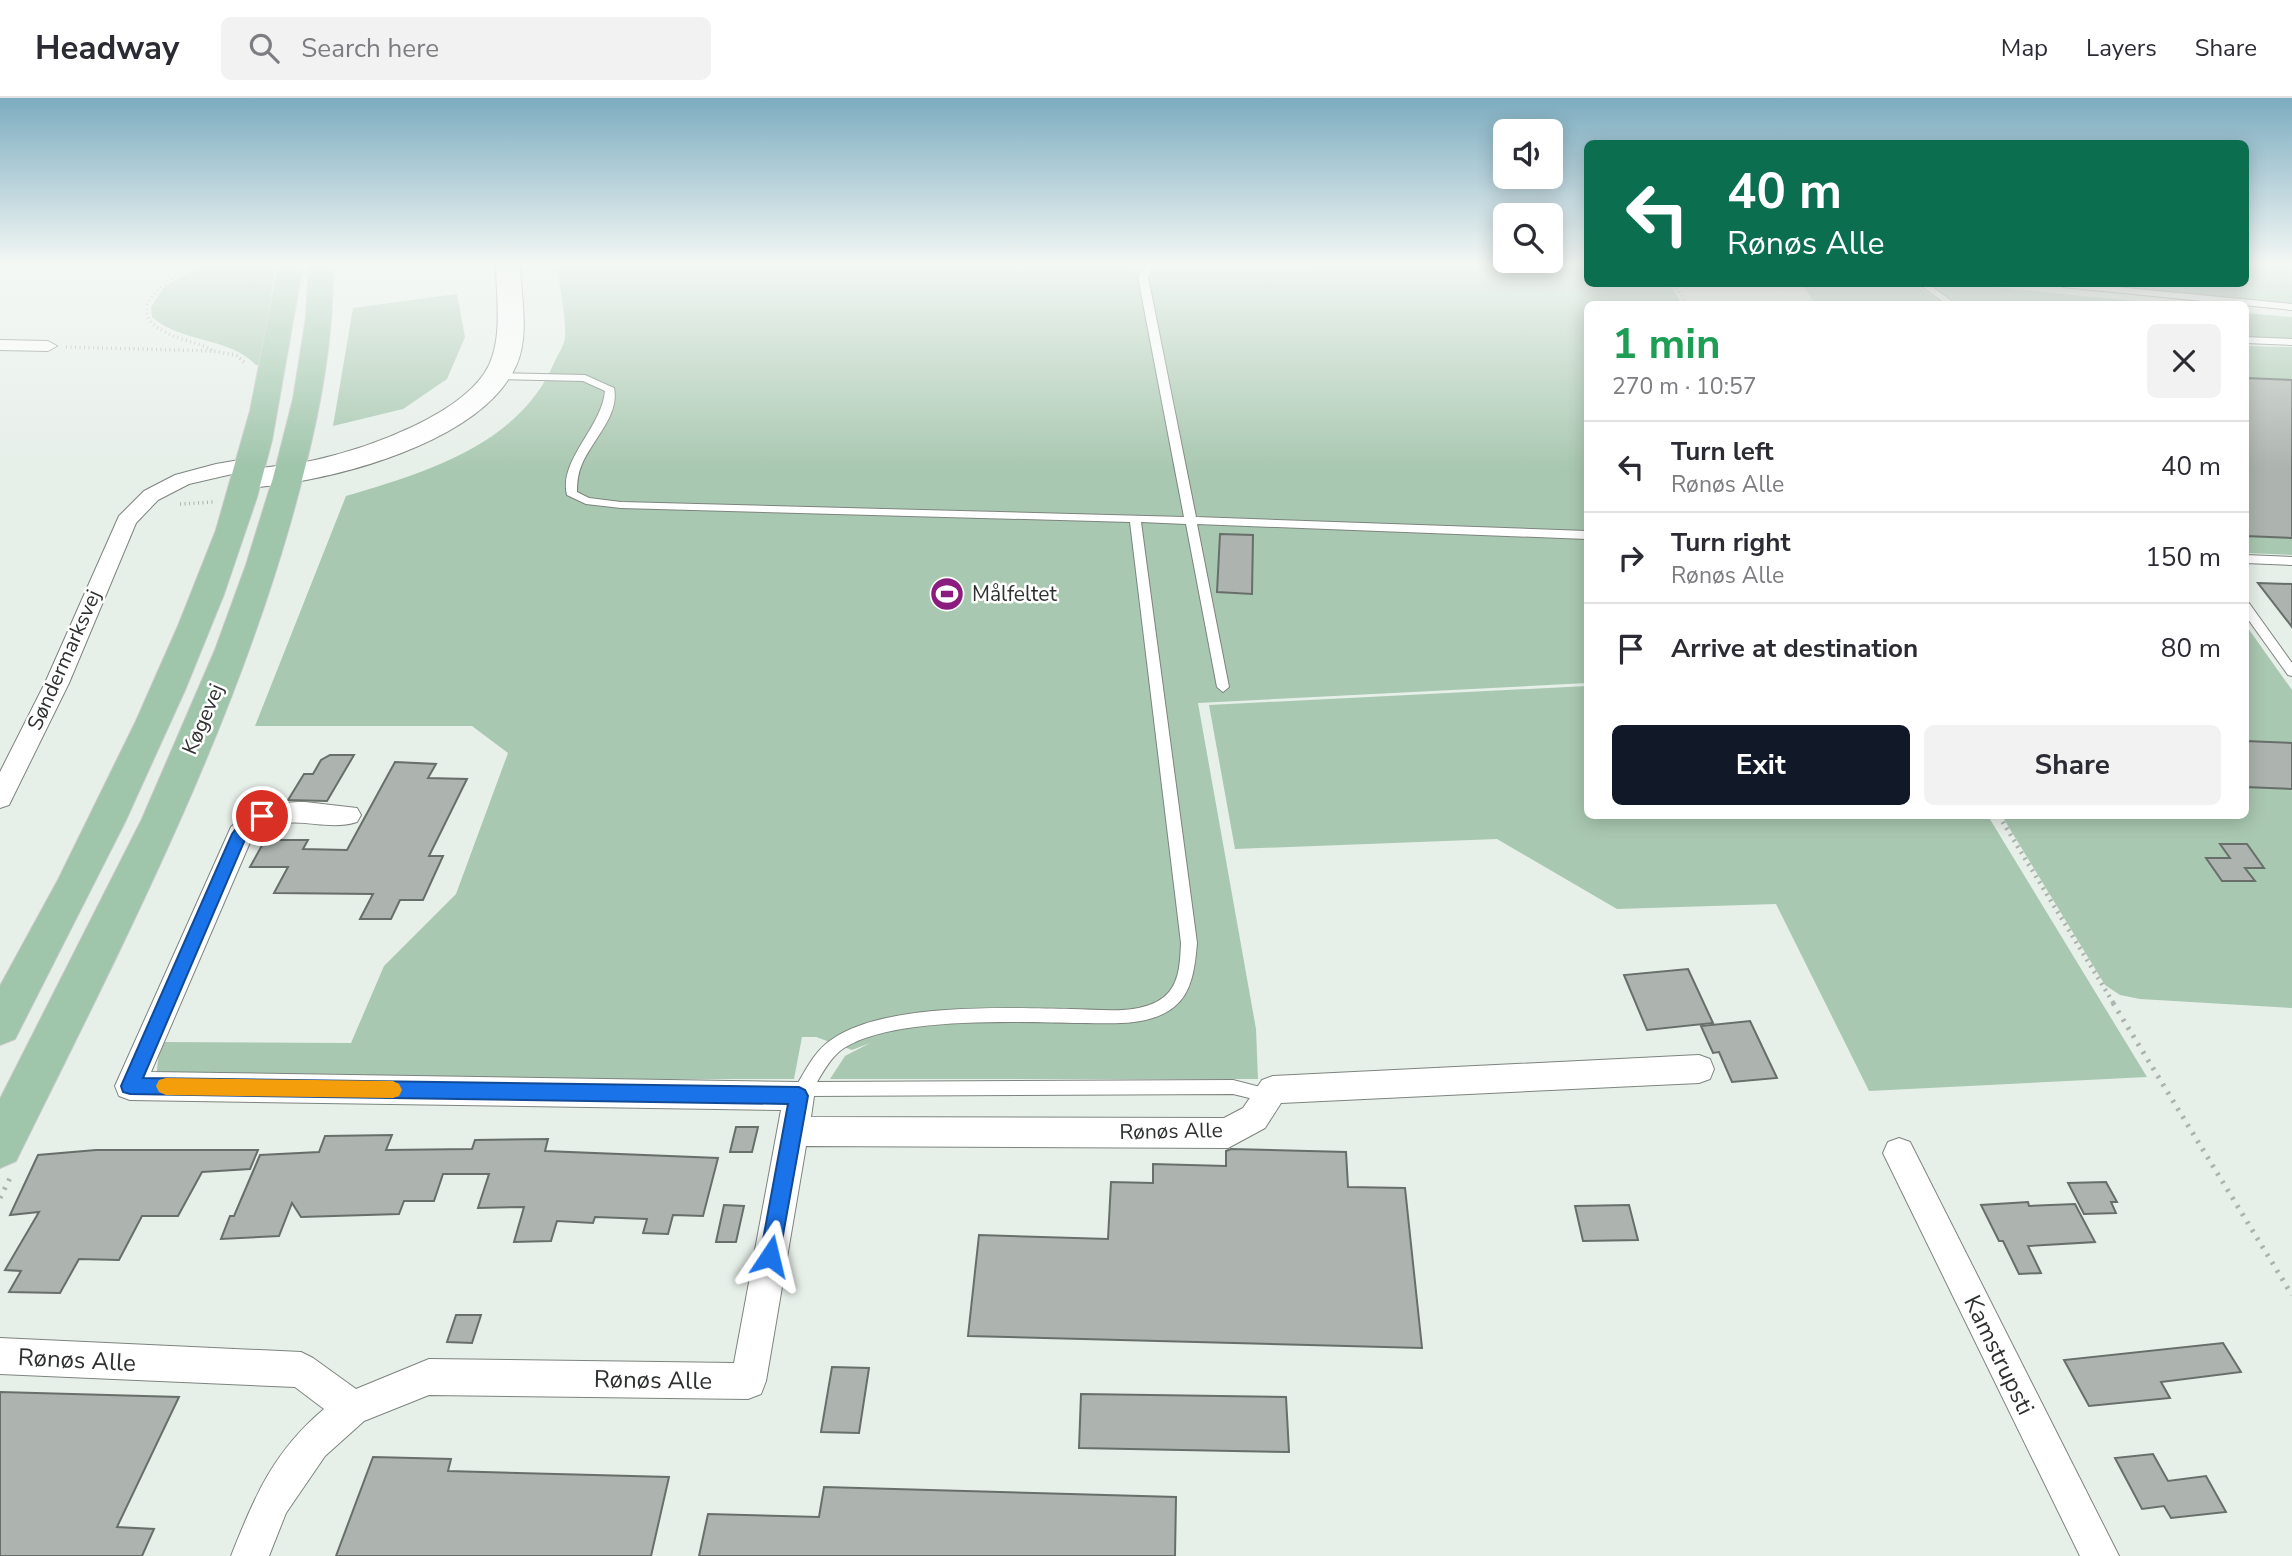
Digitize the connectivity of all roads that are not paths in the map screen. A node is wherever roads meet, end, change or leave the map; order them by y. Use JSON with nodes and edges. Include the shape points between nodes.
{"nodes":[{"id":1,"x":281,"y":332,"type":"edge"},
{"id":2,"x":317,"y":332,"type":"edge"},
{"id":3,"x":509,"y":332,"type":"edge"},
{"id":4,"x":1154,"y":332,"type":"edge"},
{"id":5,"x":2249,"y":340,"type":"edge"},
{"id":6,"x":2292,"y":342,"type":"edge"},
{"id":7,"x":0,"y":345,"type":"edge"},
{"id":8,"x":48,"y":346,"type":"road end"},
{"id":9,"x":498,"y":376,"type":"junction"},
{"id":10,"x":270,"y":469,"type":"junction"},
{"id":11,"x":1135,"y":519,"type":"junction"},
{"id":12,"x":1190,"y":522,"type":"junction"},
{"id":13,"x":1584,"y":535,"type":"edge"},
{"id":14,"x":2249,"y":559,"type":"edge"},
{"id":15,"x":2292,"y":561,"type":"edge"},
{"id":16,"x":2249,"y":612,"type":"edge"},
{"id":17,"x":2292,"y":672,"type":"edge"},
{"id":18,"x":1223,"y":687,"type":"dead end"},
{"id":19,"x":0,"y":798,"type":"edge"},
{"id":20,"x":348,"y":815,"type":"dead end"},
{"id":21,"x":0,"y":1026,"type":"edge"},
{"id":22,"x":1699,"y":1069,"type":"dead end"},
{"id":23,"x":801,"y":1093,"type":"junction"},
{"id":24,"x":1269,"y":1096,"type":"junction"},
{"id":25,"x":793,"y":1131,"type":"junction"},
{"id":26,"x":0,"y":1146,"type":"edge"},
{"id":27,"x":1899,"y":1153,"type":"dead end"},
{"id":28,"x":0,"y":1356,"type":"edge"},
{"id":29,"x":352,"y":1408,"type":"junction"},
{"id":30,"x":250,"y":1556,"type":"edge"},
{"id":31,"x":2100,"y":1556,"type":"edge"}],
"edges":[{"from":1,"to":10,"type":"main road","name":"Køgevej"},
{"from":2,"to":10,"type":"main road","name":"Køgevej","via":[[312,377]]},
{"from":3,"to":9,"type":"street","via":[[509,348]]},
{"from":4,"to":12,"type":"lane"},
{"from":5,"to":6,"type":"lane"},
{"from":7,"to":8,"type":"street"},
{"from":9,"to":10,"type":"street","via":[[455,415],[410,437],[346,461]]},
{"from":9,"to":11,"type":"lane","via":[[585,379],[610,390],[611,403],[570,478],[571,493],[586,501]]},
{"from":10,"to":19,"type":"street","name":"Søndermarksvej","via":[[182,489],[142,506],[126,521],[57,683]]},
{"from":10,"to":21,"type":"main road","name":"Køgevej","via":[[50,936]]},
{"from":10,"to":26,"type":"main road","name":"Køgevej","via":[[267,550],[223,672],[92,963]]},
{"from":11,"to":12,"type":"lane"},
{"from":11,"to":23,"type":"lane","via":[[1189,943],[1187,976],[1179,992],[1148,1013],[1128,1016],[965,1018],[867,1029],[836,1045]]},
{"from":12,"to":13,"type":"lane"},
{"from":12,"to":18,"type":"lane"},
{"from":14,"to":15,"type":"lane"},
{"from":16,"to":17,"type":"lane"},
{"from":20,"to":23,"type":"street","via":[[289,812],[262,816],[240,834],[130,1086]]},
{"from":22,"to":24,"type":"street","via":[[1273,1090]]},
{"from":23,"to":24,"type":"lane","via":[[1233,1087]]},
{"from":23,"to":25,"type":"street","name":"Rønøs Alle"},
{"from":24,"to":25,"type":"street","name":"Rønøs Alle","via":[[1254,1118],[1228,1133]]},
{"from":25,"to":29,"type":"street","name":"Rønøs Alle","via":[[748,1381],[429,1377]]},
{"from":27,"to":31,"type":"street","name":"Kamstrupsti"},
{"from":28,"to":29,"type":"street","name":"Rønøs Alle","via":[[300,1370]]},
{"from":29,"to":30,"type":"street","name":"Rønøs Alle","via":[[312,1443],[278,1491]]}]}
